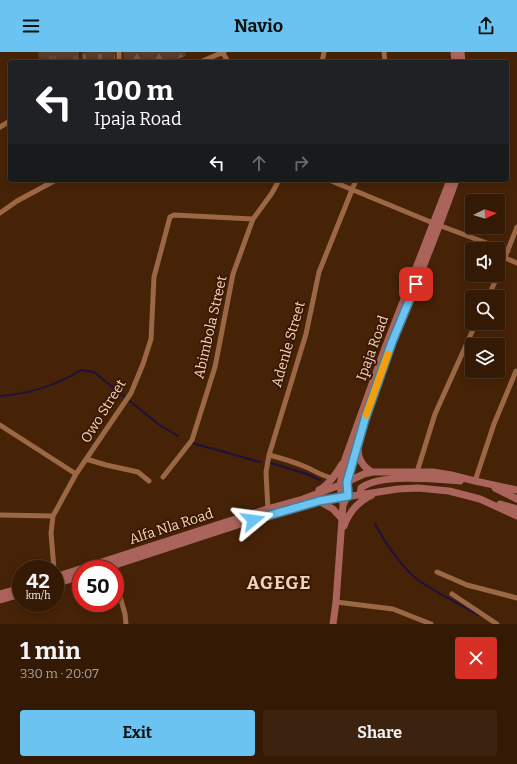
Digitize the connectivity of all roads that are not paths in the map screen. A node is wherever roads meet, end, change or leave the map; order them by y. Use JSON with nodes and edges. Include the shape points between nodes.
{"nodes":[{"id":1,"x":223,"y":52,"type":"edge"},
{"id":2,"x":205,"y":60,"type":"edge"},
{"id":3,"x":52,"y":182,"type":"edge"},
{"id":4,"x":278,"y":182,"type":"edge"},
{"id":5,"x":334,"y":182,"type":"edge"},
{"id":6,"x":355,"y":182,"type":"edge"},
{"id":7,"x":449,"y":182,"type":"edge"},
{"id":8,"x":455,"y":182,"type":"edge"},
{"id":9,"x":353,"y":190,"type":"junction"},
{"id":10,"x":0,"y":213,"type":"edge"},
{"id":11,"x":254,"y":219,"type":"junction"},
{"id":12,"x":437,"y":225,"type":"junction"},
{"id":13,"x":517,"y":227,"type":"edge"},
{"id":14,"x":508,"y":251,"type":"junction"},
{"id":15,"x":505,"y":258,"type":"joint"},
{"id":16,"x":517,"y":263,"type":"edge"},
{"id":17,"x":473,"y":330,"type":"edge"},
{"id":18,"x":516,"y":371,"type":"edge"},
{"id":19,"x":0,"y":425,"type":"edge"},
{"id":20,"x":360,"y":436,"type":"junction"},
{"id":21,"x":269,"y":455,"type":"junction"},
{"id":22,"x":86,"y":459,"type":"junction"},
{"id":23,"x":345,"y":459,"type":"junction"},
{"id":24,"x":372,"y":472,"type":"junction"},
{"id":25,"x":417,"y":472,"type":"junction"},
{"id":26,"x":76,"y":474,"type":"junction"},
{"id":27,"x":163,"y":477,"type":"dead end"},
{"id":28,"x":332,"y":478,"type":"junction"},
{"id":29,"x":149,"y":481,"type":"dead end"},
{"id":30,"x":474,"y":482,"type":"junction"},
{"id":31,"x":486,"y":483,"type":"junction"},
{"id":32,"x":343,"y":484,"type":"junction"},
{"id":33,"x":517,"y":490,"type":"edge"},
{"id":34,"x":379,"y":491,"type":"junction"},
{"id":35,"x":360,"y":494,"type":"junction"},
{"id":36,"x":344,"y":497,"type":"junction"},
{"id":37,"x":303,"y":499,"type":"junction"},
{"id":38,"x":480,"y":499,"type":"junction"},
{"id":39,"x":517,"y":499,"type":"edge"},
{"id":40,"x":319,"y":501,"type":"junction"},
{"id":41,"x":517,"y":509,"type":"edge"},
{"id":42,"x":269,"y":512,"type":"junction"},
{"id":43,"x":0,"y":515,"type":"edge"},
{"id":44,"x":53,"y":516,"type":"junction"},
{"id":45,"x":517,"y":516,"type":"edge"},
{"id":46,"x":342,"y":519,"type":"junction"},
{"id":47,"x":341,"y":536,"type":"junction"},
{"id":48,"x":54,"y":560,"type":"edge"},
{"id":49,"x":124,"y":563,"type":"edge"},
{"id":50,"x":437,"y":572,"type":"dead end"},
{"id":51,"x":64,"y":574,"type":"edge"},
{"id":52,"x":12,"y":591,"type":"edge"},
{"id":53,"x":0,"y":594,"type":"edge"},
{"id":54,"x":452,"y":594,"type":"dead end"},
{"id":55,"x":12,"y":597,"type":"edge"},
{"id":56,"x":517,"y":598,"type":"edge"},
{"id":57,"x":0,"y":600,"type":"edge"},
{"id":58,"x":336,"y":602,"type":"junction"},
{"id":59,"x":124,"y":610,"type":"edge"},
{"id":60,"x":126,"y":624,"type":"edge"},
{"id":61,"x":333,"y":624,"type":"edge"},
{"id":62,"x":431,"y":624,"type":"edge"},
{"id":63,"x":497,"y":624,"type":"edge"}],
"edges":[{"from":1,"to":2,"type":"street"},
{"from":3,"to":10,"type":"street"},
{"from":4,"to":11,"type":"street","name":"Abimbola Street"},
{"from":5,"to":9,"type":"street"},
{"from":6,"to":9,"type":"street","name":"Adenle Street"},
{"from":7,"to":12,"type":"main road","name":"Ipaja Road"},
{"from":8,"to":12,"type":"main road","name":"Ipaja Road"},
{"from":9,"to":12,"type":"street"},
{"from":9,"to":21,"type":"street","name":"Adenle Street","via":[[319,272],[306,334]]},
{"from":11,"to":22,"type":"street","name":"Owo Street","via":[[174,215],[170,217],[154,277],[151,339],[143,364],[131,393]]},
{"from":11,"to":27,"type":"street","name":"Abimbola Street","via":[[233,274],[215,367],[192,440]]},
{"from":12,"to":14,"type":"street"},
{"from":12,"to":20,"type":"main road","name":"Ipaja Road","via":[[392,342]]},
{"from":12,"to":23,"type":"main road","name":"Ipaja Road","via":[[384,348]]},
{"from":13,"to":14,"type":"street"},
{"from":14,"to":15,"type":"street"},
{"from":15,"to":16,"type":"street"},
{"from":17,"to":25,"type":"street","via":[[435,414]]},
{"from":18,"to":30,"type":"street"},
{"from":19,"to":26,"type":"street"},
{"from":20,"to":24,"type":"main road","via":[[358,456]]},
{"from":20,"to":32,"type":"main road","name":"Ipaja Road"},
{"from":21,"to":28,"type":"street","via":[[292,461],[321,476]]},
{"from":21,"to":42,"type":"street","name":"Adenle Street","via":[[266,472]]},
{"from":22,"to":26,"type":"street","name":"Owo Street"},
{"from":22,"to":29,"type":"street","via":[[138,472]]},
{"from":23,"to":28,"type":"main road"},
{"from":23,"to":32,"type":"main road","name":"Ipaja Road"},
{"from":24,"to":25,"type":"main road"},
{"from":24,"to":32,"type":"main road","name":"Alfa Nla Road"},
{"from":25,"to":30,"type":"main road","via":[[451,475]]},
{"from":26,"to":44,"type":"street","name":"Owo Street"},
{"from":28,"to":37,"type":"main road","via":[[324,488]]},
{"from":30,"to":31,"type":"main road"},
{"from":30,"to":35,"type":"main road","via":[[408,478],[376,481],[361,488]]},
{"from":31,"to":33,"type":"main road"},
{"from":31,"to":39,"type":"main road"},
{"from":32,"to":36,"type":"main road","name":"Ipaja Road"},
{"from":32,"to":37,"type":"main road","name":"Alfa Nla Road"},
{"from":34,"to":35,"type":"main road","name":"Alfa Nla Road"},
{"from":34,"to":38,"type":"main road","name":"Alfa Nla Road","via":[[433,489]]},
{"from":34,"to":47,"type":"main road","via":[[358,504],[347,518]]},
{"from":35,"to":36,"type":"main road","name":"Alfa Nla Road"},
{"from":36,"to":40,"type":"main road","name":"Alfa Nla Road"},
{"from":36,"to":46,"type":"main road"},
{"from":37,"to":42,"type":"main road","name":"Alfa Nla Road"},
{"from":38,"to":41,"type":"main road"},
{"from":38,"to":45,"type":"main road"},
{"from":40,"to":42,"type":"main road","name":"Alfa Nla Road"},
{"from":40,"to":46,"type":"main road","via":[[333,509]]},
{"from":42,"to":49,"type":"main road","name":"Alfa Nla Road"},
{"from":42,"to":51,"type":"main road","name":"Alfa Nla Road"},
{"from":43,"to":44,"type":"street"},
{"from":44,"to":48,"type":"street","name":"Owo Street"},
{"from":46,"to":47,"type":"main road"},
{"from":47,"to":58,"type":"main road"},
{"from":50,"to":56,"type":"street","via":[[467,585]]},
{"from":52,"to":53,"type":"main road"},
{"from":54,"to":63,"type":"street"},
{"from":55,"to":57,"type":"main road"},
{"from":58,"to":61,"type":"main road"},
{"from":58,"to":62,"type":"street","via":[[392,609]]},
{"from":59,"to":60,"type":"street"}]}
